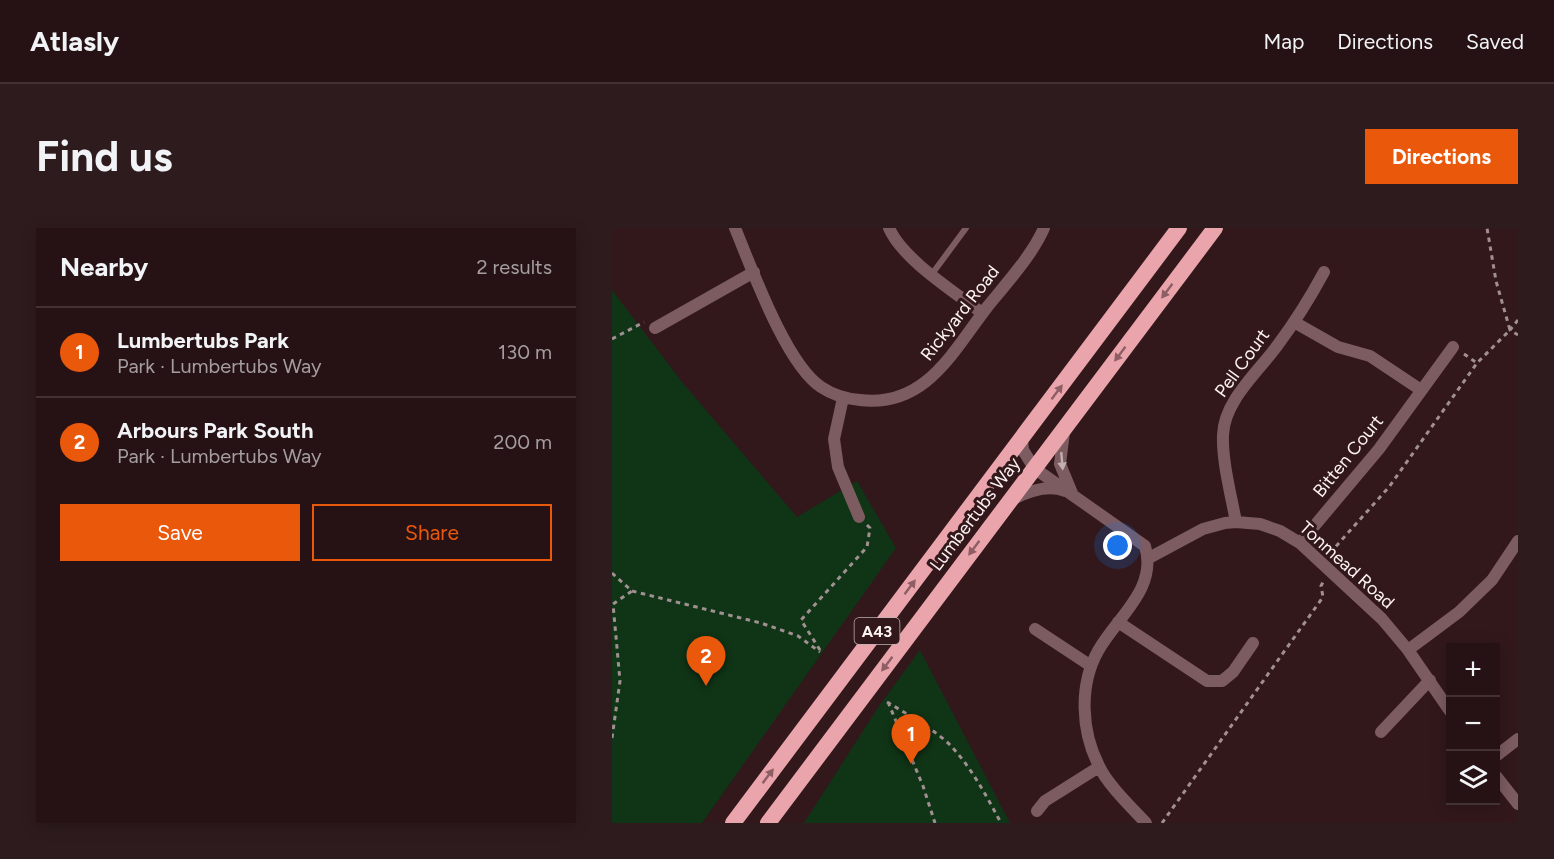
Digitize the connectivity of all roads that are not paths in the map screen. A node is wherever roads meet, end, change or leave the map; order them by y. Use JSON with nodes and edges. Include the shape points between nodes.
{"nodes":[{"id":1,"x":735,"y":228,"type":"edge"},
{"id":2,"x":889,"y":228,"type":"edge"},
{"id":3,"x":966,"y":228,"type":"edge"},
{"id":4,"x":1044,"y":228,"type":"edge"},
{"id":5,"x":1179,"y":228,"type":"edge"},
{"id":6,"x":1215,"y":228,"type":"edge"},
{"id":7,"x":754,"y":272,"type":"junction"},
{"id":8,"x":1324,"y":272,"type":"dead end"},
{"id":9,"x":932,"y":274,"type":"junction"},
{"id":10,"x":982,"y":314,"type":"junction"},
{"id":11,"x":1294,"y":322,"type":"junction"},
{"id":12,"x":655,"y":328,"type":"road end"},
{"id":13,"x":1453,"y":347,"type":"road end"},
{"id":14,"x":1421,"y":390,"type":"junction"},
{"id":15,"x":843,"y":398,"type":"junction"},
{"id":16,"x":1064,"y":428,"type":"junction"},
{"id":17,"x":1022,"y":439,"type":"junction"},
{"id":18,"x":1034,"y":468,"type":"junction"},
{"id":19,"x":1072,"y":494,"type":"junction"},
{"id":20,"x":1009,"y":501,"type":"junction"},
{"id":21,"x":859,"y":517,"type":"road end"},
{"id":22,"x":1236,"y":522,"type":"junction"},
{"id":23,"x":1518,"y":541,"type":"edge"},
{"id":24,"x":1300,"y":543,"type":"junction"},
{"id":25,"x":1149,"y":558,"type":"junction"},
{"id":26,"x":1513,"y":558,"type":"edge"},
{"id":27,"x":1118,"y":622,"type":"junction"},
{"id":28,"x":1035,"y":629,"type":"dead end"},
{"id":29,"x":1253,"y":643,"type":"dead end"},
{"id":30,"x":1408,"y":650,"type":"junction"},
{"id":31,"x":1091,"y":666,"type":"junction"},
{"id":32,"x":1430,"y":680,"type":"junction"},
{"id":33,"x":1446,"y":705,"type":"edge"},
{"id":34,"x":1381,"y":732,"type":"dead end"},
{"id":35,"x":1518,"y":739,"type":"edge"},
{"id":36,"x":1500,"y":753,"type":"edge"},
{"id":37,"x":1099,"y":767,"type":"junction"},
{"id":38,"x":1500,"y":781,"type":"edge"},
{"id":39,"x":1518,"y":804,"type":"edge"},
{"id":40,"x":1037,"y":811,"type":"dead end"},
{"id":41,"x":733,"y":823,"type":"edge"},
{"id":42,"x":768,"y":823,"type":"edge"},
{"id":43,"x":1146,"y":823,"type":"edge"}],
"edges":[{"from":1,"to":7,"type":"street","name":"Rickyard Road"},
{"from":2,"to":9,"type":"street","via":[[912,258]]},
{"from":3,"to":9,"type":"lane"},
{"from":4,"to":10,"type":"street","name":"Rickyard Road"},
{"from":17,"to":5,"type":"highway","name":"Lumbertubs Way","number":"A43","one_way":true},
{"from":6,"to":16,"type":"highway","name":"Lumbertubs Way","number":"A43","one_way":true},
{"from":7,"to":12,"type":"street"},
{"from":7,"to":15,"type":"street","name":"Rickyard Road","via":[[786,345],[802,369],[820,387]]},
{"from":8,"to":11,"type":"street","name":"Pell Court"},
{"from":9,"to":10,"type":"street"},
{"from":10,"to":15,"type":"street","name":"Rickyard Road","via":[[940,369],[913,392],[875,402]]},
{"from":11,"to":14,"type":"street","via":[[1338,347],[1370,356]]},
{"from":11,"to":22,"type":"street","name":"Pell Court","via":[[1236,395],[1226,416],[1223,434]]},
{"from":13,"to":14,"type":"street","name":"Bitten Court"},
{"from":14,"to":24,"type":"street","name":"Bitten Court","via":[[1379,449]]},
{"from":15,"to":21,"type":"street","via":[[834,439],[838,467]]},
{"from":16,"to":18,"type":"highway","name":"Lumbertubs Way","number":"A43"},
{"from":16,"to":19,"type":"street","one_way":true,"via":[[1060,464]]},
{"from":17,"to":18,"type":"street","via":[[1023,450]]},
{"from":41,"to":17,"type":"highway","name":"Lumbertubs Way","number":"A43","one_way":true},
{"from":18,"to":19,"type":"street"},
{"from":18,"to":20,"type":"highway","name":"Lumbertubs Way","number":"A43"},
{"from":19,"to":20,"type":"street","via":[[1059,488],[1041,488]]},
{"from":19,"to":25,"type":"street","via":[[1135,537],[1145,546]]},
{"from":20,"to":42,"type":"highway","name":"Lumbertubs Way","number":"A43","one_way":true},
{"from":22,"to":24,"type":"street","name":"Tonmead Road","via":[[1260,524]]},
{"from":22,"to":25,"type":"street","name":"Tonmead Road","via":[[1203,529]]},
{"from":23,"to":26,"type":"street"},
{"from":24,"to":30,"type":"street","name":"Tonmead Road","via":[[1382,619]]},
{"from":25,"to":27,"type":"street","via":[[1145,582]]},
{"from":26,"to":30,"type":"street","via":[[1459,612]]},
{"from":27,"to":29,"type":"street","via":[[1207,681],[1222,681],[1233,672]]},
{"from":27,"to":31,"type":"street"},
{"from":28,"to":31,"type":"street"},
{"from":30,"to":32,"type":"street","name":"Tonmead Road"},
{"from":31,"to":37,"type":"street","via":[[1085,694],[1085,727]]},
{"from":32,"to":33,"type":"street","name":"Tonmead Road"},
{"from":32,"to":34,"type":"street"},
{"from":35,"to":36,"type":"street"},
{"from":37,"to":40,"type":"street","via":[[1045,801]]},
{"from":37,"to":43,"type":"street"},
{"from":38,"to":39,"type":"street"}]}
